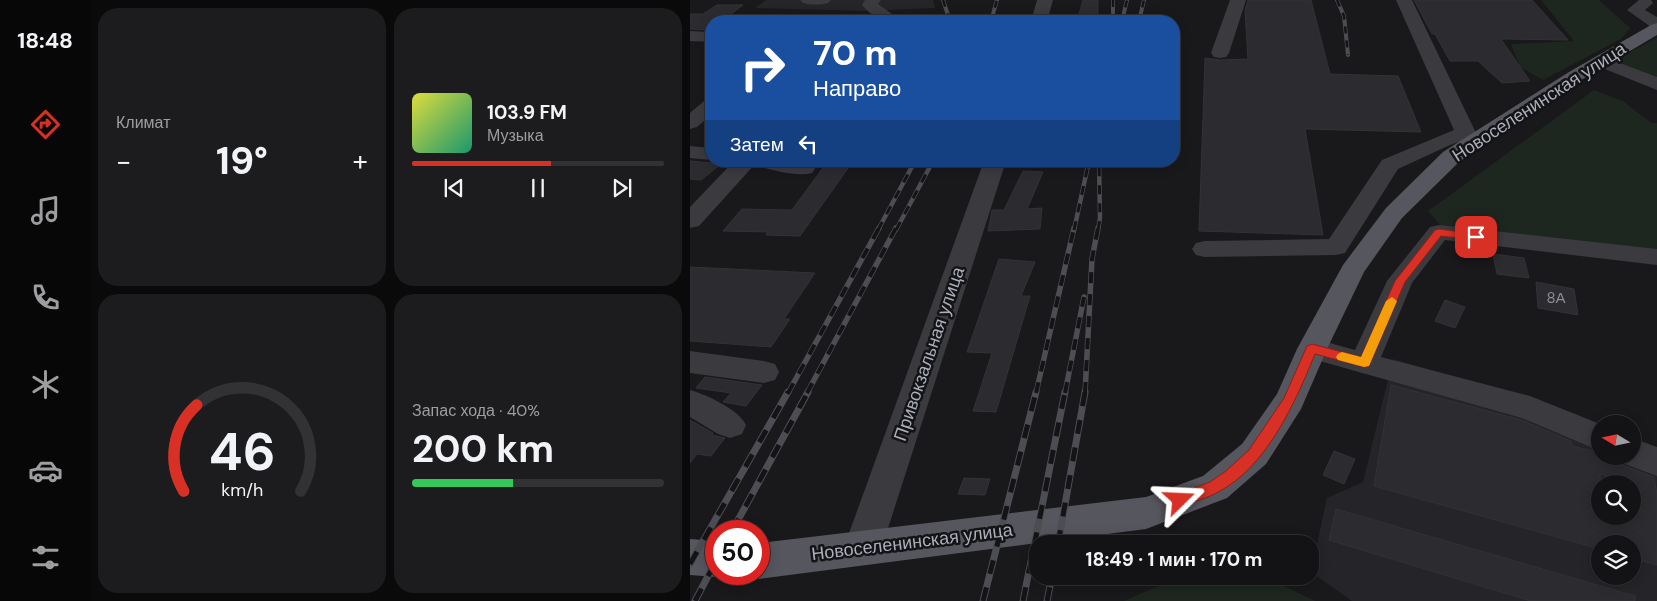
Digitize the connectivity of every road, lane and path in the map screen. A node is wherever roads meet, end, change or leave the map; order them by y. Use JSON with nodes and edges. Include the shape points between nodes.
{"nodes":[{"id":1,"x":808,"y":0,"type":"edge"},
{"id":2,"x":823,"y":0,"type":"edge"},
{"id":3,"x":874,"y":0,"type":"edge"},
{"id":4,"x":1045,"y":0,"type":"edge"},
{"id":5,"x":1238,"y":0,"type":"edge"},
{"id":6,"x":1404,"y":0,"type":"edge"},
{"id":7,"x":886,"y":15,"type":"edge"},
{"id":8,"x":1041,"y":15,"type":"edge"},
{"id":9,"x":1651,"y":16,"type":"edge"},
{"id":10,"x":1657,"y":24,"type":"edge"},
{"id":11,"x":690,"y":36,"type":"edge"},
{"id":12,"x":705,"y":37,"type":"edge"},
{"id":13,"x":1220,"y":53,"type":"dead end"},
{"id":14,"x":1601,"y":61,"type":"junction"},
{"id":15,"x":1657,"y":84,"type":"edge"},
{"id":16,"x":705,"y":109,"type":"edge"},
{"id":17,"x":690,"y":123,"type":"edge"},
{"id":18,"x":690,"y":152,"type":"edge"},
{"id":19,"x":705,"y":153,"type":"edge"},
{"id":20,"x":740,"y":167,"type":"edge"},
{"id":21,"x":993,"y":167,"type":"edge"},
{"id":22,"x":694,"y":214,"type":"edge"},
{"id":23,"x":1205,"y":249,"type":"dead end"},
{"id":24,"x":1657,"y":257,"type":"edge"},
{"id":25,"x":1312,"y":349,"type":"junction"},
{"id":26,"x":690,"y":362,"type":"edge"},
{"id":27,"x":1364,"y":362,"type":"junction"},
{"id":28,"x":764,"y":372,"type":"dead end"},
{"id":29,"x":690,"y":402,"type":"edge"},
{"id":30,"x":730,"y":425,"type":"dead end"},
{"id":31,"x":1591,"y":434,"type":"edge"},
{"id":32,"x":1641,"y":456,"type":"edge"},
{"id":33,"x":1657,"y":462,"type":"edge"},
{"id":34,"x":863,"y":547,"type":"junction"},
{"id":35,"x":690,"y":557,"type":"edge"},
{"id":36,"x":705,"y":558,"type":"edge"},
{"id":37,"x":770,"y":560,"type":"edge"}],
"edges":[{"from":1,"to":2,"type":"street"},
{"from":3,"to":7,"type":"street","via":[[870,4]]},
{"from":4,"to":8,"type":"street"},
{"from":5,"to":13,"type":"street"},
{"from":6,"to":23,"type":"street","via":[[1466,133],[1390,166],[1336,247]]},
{"from":9,"to":10,"type":"street","via":[[1635,10]]},
{"from":9,"to":14,"type":"main road","name":"Новоселенинская улица"},
{"from":11,"to":12,"type":"street"},
{"from":14,"to":15,"type":"street"},
{"from":14,"to":25,"type":"main road","name":"Новоселенинская улица","via":[[1451,157],[1394,213],[1352,271]]},
{"from":16,"to":17,"type":"street"},
{"from":18,"to":19,"type":"street"},
{"from":20,"to":22,"type":"street"},
{"from":21,"to":34,"type":"street","name":"Привокзальная улица"},
{"from":24,"to":27,"type":"street","via":[[1439,232],[1400,281]]},
{"from":25,"to":27,"type":"street"},
{"from":25,"to":34,"type":"main road","name":"Новоселенинская улица","via":[[1290,400],[1254,454],[1215,487],[1146,513]]},
{"from":26,"to":28,"type":"street"},
{"from":27,"to":31,"type":"street","via":[[1530,408]]},
{"from":29,"to":30,"type":"street"},
{"from":32,"to":33,"type":"street"},
{"from":34,"to":37,"type":"main road","name":"Новоселенинская улица"},
{"from":35,"to":36,"type":"main road"}]}
